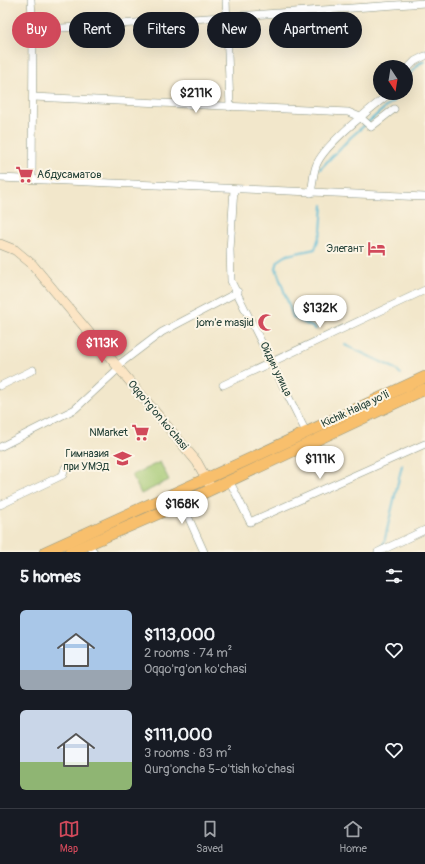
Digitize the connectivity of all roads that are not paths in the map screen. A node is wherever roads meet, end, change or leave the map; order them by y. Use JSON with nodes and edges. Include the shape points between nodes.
{"nodes":[{"id":1,"x":31,"y":0,"type":"edge"},
{"id":2,"x":226,"y":0,"type":"edge"},
{"id":3,"x":425,"y":3,"type":"edge"},
{"id":4,"x":32,"y":12,"type":"edge"},
{"id":5,"x":226,"y":12,"type":"edge"},
{"id":6,"x":261,"y":15,"type":"edge"},
{"id":7,"x":207,"y":18,"type":"edge"},
{"id":8,"x":61,"y":28,"type":"edge"},
{"id":9,"x":33,"y":48,"type":"edge"},
{"id":10,"x":227,"y":48,"type":"edge"},
{"id":11,"x":425,"y":56,"type":"edge"},
{"id":12,"x":413,"y":63,"type":"edge"},
{"id":13,"x":33,"y":97,"type":"junction"},
{"id":14,"x":384,"y":100,"type":"edge"},
{"id":15,"x":230,"y":107,"type":"junction"},
{"id":16,"x":394,"y":109,"type":"dead end"},
{"id":17,"x":365,"y":121,"type":"junction"},
{"id":18,"x":0,"y":178,"type":"edge"},
{"id":19,"x":32,"y":179,"type":"junction"},
{"id":20,"x":234,"y":189,"type":"junction"},
{"id":21,"x":311,"y":193,"type":"junction"},
{"id":22,"x":425,"y":198,"type":"edge"},
{"id":23,"x":0,"y":244,"type":"edge"},
{"id":24,"x":425,"y":290,"type":"edge"},
{"id":25,"x":238,"y":292,"type":"junction"},
{"id":26,"x":273,"y":363,"type":"junction"},
{"id":27,"x":118,"y":367,"type":"junction"},
{"id":28,"x":33,"y":370,"type":"dead end"},
{"id":29,"x":425,"y":377,"type":"edge"},
{"id":30,"x":223,"y":385,"type":"dead end"},
{"id":31,"x":0,"y":386,"type":"edge"},
{"id":32,"x":425,"y":389,"type":"edge"},
{"id":33,"x":306,"y":432,"type":"junction"},
{"id":34,"x":425,"y":444,"type":"edge"},
{"id":35,"x":0,"y":447,"type":"edge"},
{"id":36,"x":65,"y":468,"type":"dead end"},
{"id":37,"x":206,"y":478,"type":"junction"},
{"id":38,"x":230,"y":480,"type":"junction"},
{"id":39,"x":183,"y":489,"type":"junction"},
{"id":40,"x":211,"y":489,"type":"junction"},
{"id":41,"x":186,"y":501,"type":"junction"},
{"id":42,"x":0,"y":505,"type":"edge"},
{"id":43,"x":425,"y":530,"type":"edge"},
{"id":44,"x":91,"y":548,"type":"edge"},
{"id":45,"x":45,"y":552,"type":"edge"},
{"id":46,"x":70,"y":552,"type":"edge"},
{"id":47,"x":204,"y":552,"type":"edge"},
{"id":48,"x":379,"y":552,"type":"edge"}],
"edges":[{"from":1,"to":4,"type":"street"},
{"from":2,"to":5,"type":"street"},
{"from":3,"to":6,"type":"street"},
{"from":7,"to":8,"type":"street"},
{"from":9,"to":13,"type":"street"},
{"from":10,"to":15,"type":"street"},
{"from":11,"to":12,"type":"street"},
{"from":13,"to":15,"type":"street"},
{"from":13,"to":19,"type":"street"},
{"from":14,"to":17,"type":"street"},
{"from":15,"to":17,"type":"street","via":[[348,112]]},
{"from":16,"to":17,"type":"street","via":[[372,127]]},
{"from":17,"to":21,"type":"street","via":[[321,156],[316,166]]},
{"from":18,"to":19,"type":"street"},
{"from":19,"to":20,"type":"street"},
{"from":20,"to":21,"type":"street"},
{"from":20,"to":25,"type":"street","name":"Ойдин улица","via":[[230,264],[231,281]]},
{"from":21,"to":22,"type":"street"},
{"from":23,"to":27,"type":"main road","name":"Oqqo'rg'on ko'chasi","via":[[15,250],[32,264]]},
{"from":24,"to":26,"type":"street"},
{"from":25,"to":26,"type":"street","name":"Ойдин улица"},
{"from":25,"to":27,"type":"street","via":[[162,332]]},
{"from":26,"to":30,"type":"street"},
{"from":26,"to":33,"type":"street","name":"Ойдин улица"},
{"from":27,"to":35,"type":"street","via":[[75,409]]},
{"from":27,"to":37,"type":"main road","name":"Oqqo'rg'on ko'chasi","via":[[197,462]]},
{"from":28,"to":31,"type":"street"},
{"from":29,"to":33,"type":"highway","name":"Kichik Halqa yo'li"},
{"from":32,"to":38,"type":"highway","name":"Kichik Halqa yo'li"},
{"from":33,"to":37,"type":"highway","name":"Kichik Halqa yo'li"},
{"from":34,"to":38,"type":"street","via":[[250,522]]},
{"from":36,"to":42,"type":"street","via":[[63,476]]},
{"from":37,"to":39,"type":"highway","name":"Kichik Halqa yo'li"},
{"from":37,"to":40,"type":"main road","name":"Oqqo'rg'on ko'chasi"},
{"from":38,"to":40,"type":"highway","name":"Kichik Halqa yo'li"},
{"from":39,"to":41,"type":"street"},
{"from":39,"to":45,"type":"highway","name":"Kichik Halqa yo'li"},
{"from":40,"to":41,"type":"highway","name":"Kichik Halqa yo'li"},
{"from":41,"to":44,"type":"highway","name":"Kichik Halqa yo'li"},
{"from":41,"to":47,"type":"street","via":[[186,512]]},
{"from":43,"to":48,"type":"street"},
{"from":44,"to":46,"type":"highway","name":"Kichik Halqa yo'li"}]}
